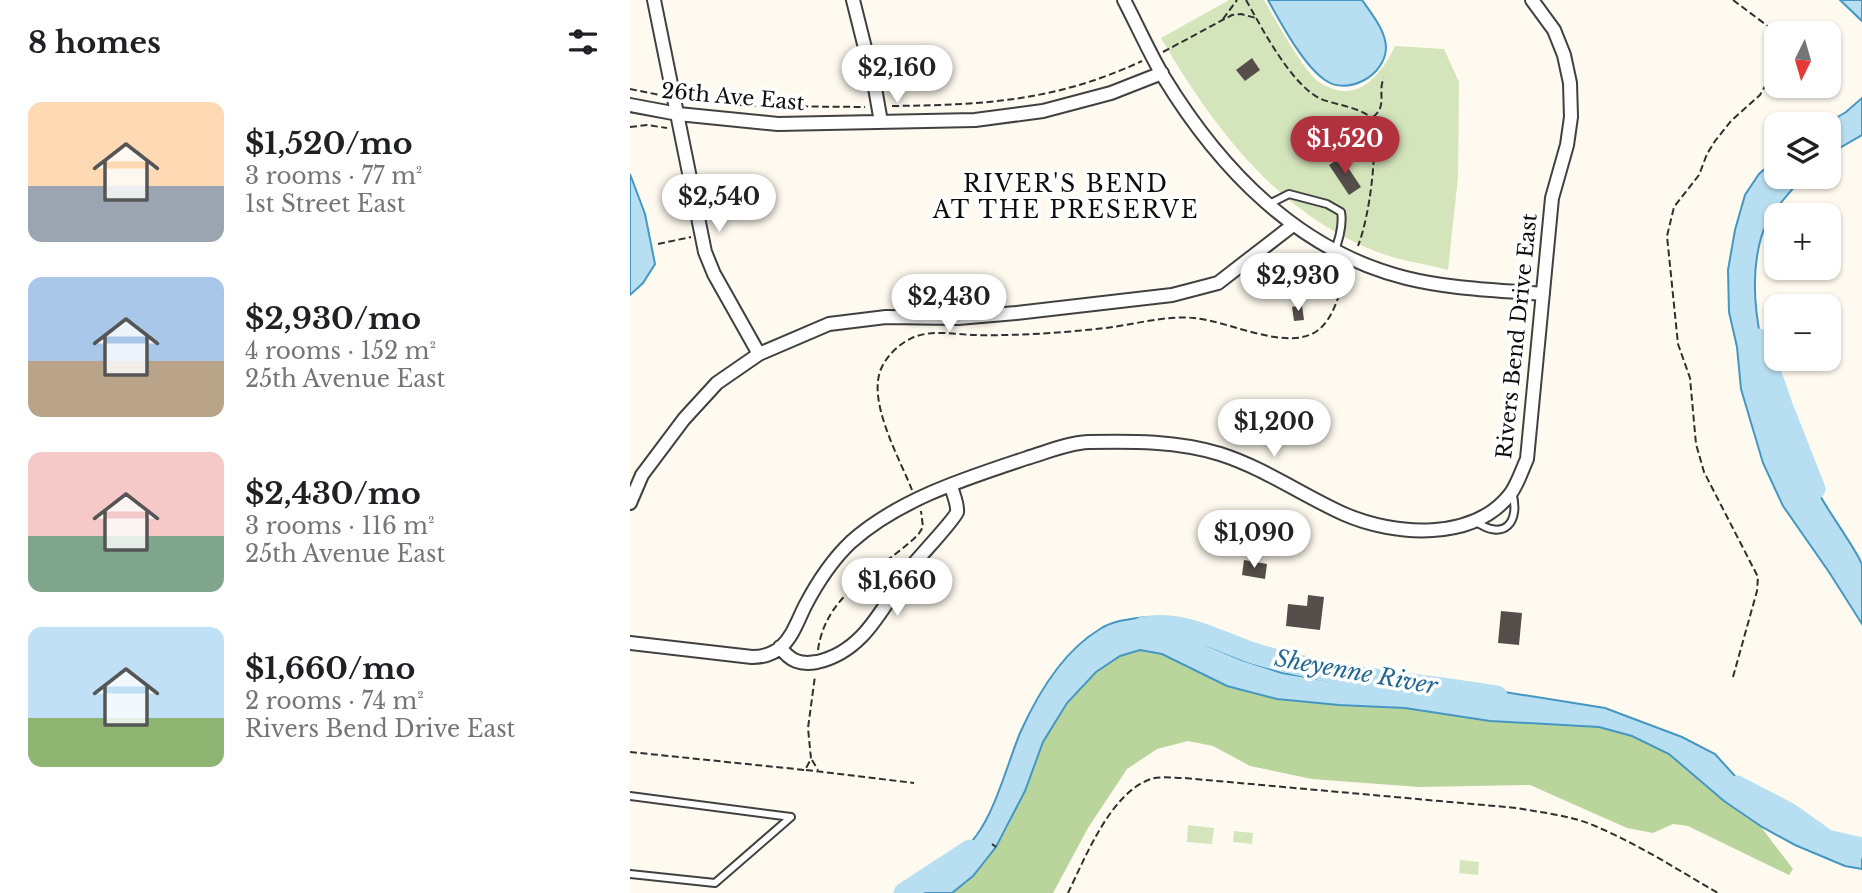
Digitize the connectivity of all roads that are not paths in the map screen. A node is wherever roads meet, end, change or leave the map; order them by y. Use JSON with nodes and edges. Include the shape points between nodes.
{"nodes":[{"id":1,"x":654,"y":0,"type":"edge"},
{"id":2,"x":853,"y":0,"type":"edge"},
{"id":3,"x":1124,"y":0,"type":"edge"},
{"id":4,"x":1532,"y":0,"type":"edge"},
{"id":5,"x":1162,"y":74,"type":"junction"},
{"id":6,"x":630,"y":105,"type":"edge"},
{"id":7,"x":678,"y":114,"type":"junction"},
{"id":8,"x":881,"y":122,"type":"junction"},
{"id":9,"x":1268,"y":205,"type":"junction"},
{"id":10,"x":1293,"y":225,"type":"junction"},
{"id":11,"x":1335,"y":251,"type":"junction"},
{"id":12,"x":1253,"y":258,"type":"junction"},
{"id":13,"x":1543,"y":294,"type":"junction"},
{"id":14,"x":759,"y":354,"type":"junction"},
{"id":15,"x":951,"y":486,"type":"junction"},
{"id":16,"x":1512,"y":490,"type":"junction"},
{"id":17,"x":630,"y":503,"type":"edge"},
{"id":18,"x":1474,"y":520,"type":"junction"},
{"id":19,"x":630,"y":643,"type":"edge"},
{"id":20,"x":780,"y":647,"type":"junction"},
{"id":21,"x":630,"y":796,"type":"edge"},
{"id":22,"x":630,"y":874,"type":"edge"}],
"edges":[{"from":1,"to":7,"type":"street"},
{"from":2,"to":8,"type":"street"},
{"from":3,"to":5,"type":"street"},
{"from":4,"to":13,"type":"street","name":"Rivers Bend Drive East","via":[[1554,30],[1570,83],[1571,117],[1552,198]]},
{"from":5,"to":8,"type":"street","name":"26th Ave East","via":[[1043,111],[975,120]]},
{"from":5,"to":9,"type":"street","via":[[1214,147]]},
{"from":6,"to":7,"type":"street","name":"26th Ave East"},
{"from":7,"to":8,"type":"street","name":"26th Ave East","via":[[778,124]]},
{"from":7,"to":14,"type":"street","via":[[705,252]]},
{"from":9,"to":10,"type":"street"},
{"from":9,"to":11,"type":"lane","via":[[1289,194],[1342,212],[1342,236]]},
{"from":10,"to":11,"type":"street"},
{"from":10,"to":12,"type":"street"},
{"from":11,"to":12,"type":"lane","via":[[1318,278],[1297,291],[1271,281]]},
{"from":11,"to":13,"type":"street","via":[[1425,282]]},
{"from":12,"to":14,"type":"street","via":[[1219,283],[1172,295],[1016,313],[886,317],[829,324]]},
{"from":13,"to":16,"type":"street","name":"Rivers Bend Drive East","via":[[1527,459]]},
{"from":14,"to":17,"type":"street","via":[[717,383],[684,419],[642,475]]},
{"from":15,"to":18,"type":"street","name":"Rivers Bend Drive East","via":[[1061,447],[1085,442],[1146,443],[1221,454],[1374,524],[1426,530]]},
{"from":15,"to":20,"type":"street","name":"Rivers Bend Drive East","via":[[882,518],[851,542],[819,582],[792,634]]},
{"from":15,"to":20,"type":"street","via":[[957,513],[952,522],[910,569],[864,637],[850,649],[816,662],[797,663]]},
{"from":16,"to":18,"type":"street","name":"Rivers Bend Drive East"},
{"from":16,"to":18,"type":"lane","via":[[1516,511],[1507,527],[1490,530]]},
{"from":19,"to":20,"type":"street","via":[[752,657]]},
{"from":21,"to":22,"type":"lane","via":[[791,817],[715,883]]}]}
